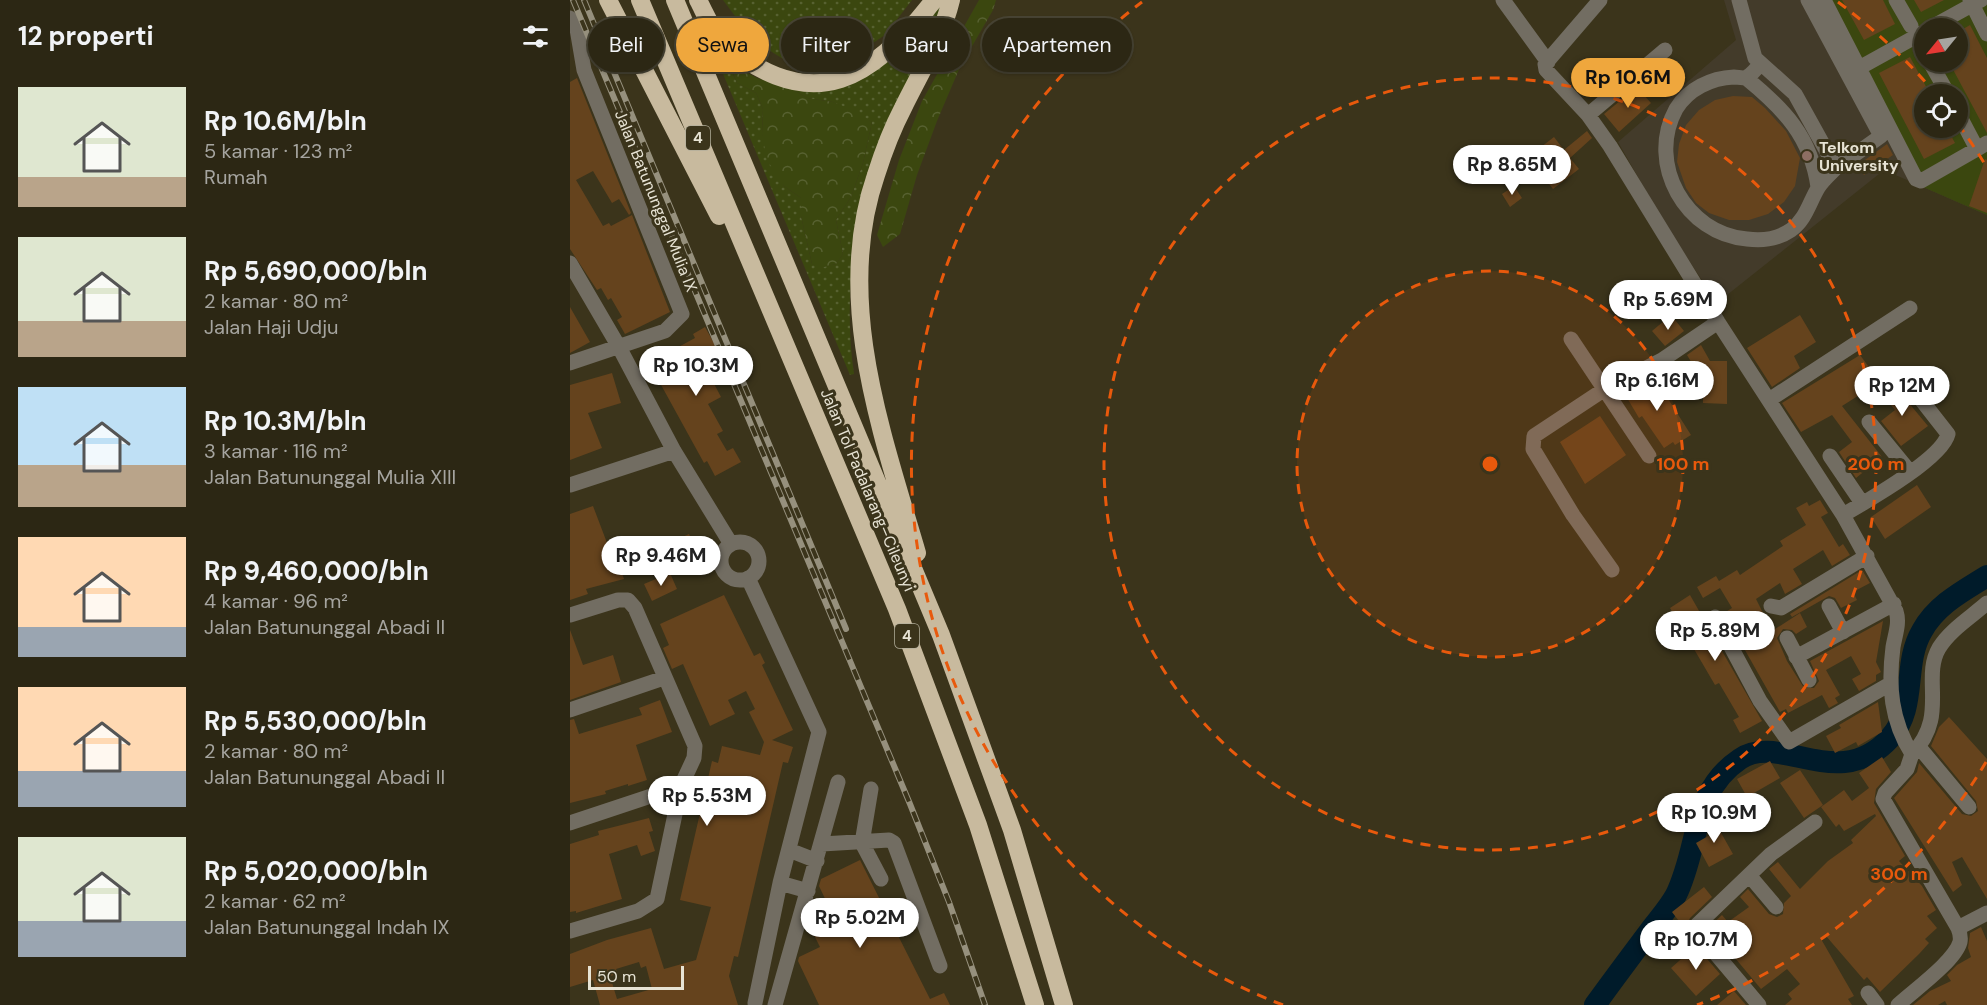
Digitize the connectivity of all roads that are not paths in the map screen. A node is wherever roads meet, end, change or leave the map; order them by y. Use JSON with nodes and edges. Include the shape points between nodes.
{"nodes":[{"id":1,"x":608,"y":0,"type":"edge"},
{"id":2,"x":640,"y":0,"type":"edge"},
{"id":3,"x":675,"y":0,"type":"edge"},
{"id":4,"x":698,"y":0,"type":"edge"},
{"id":5,"x":934,"y":0,"type":"edge"},
{"id":6,"x":951,"y":0,"type":"edge"},
{"id":7,"x":1503,"y":0,"type":"edge"},
{"id":8,"x":1600,"y":0,"type":"edge"},
{"id":9,"x":1739,"y":0,"type":"edge"},
{"id":10,"x":1808,"y":0,"type":"edge"},
{"id":11,"x":1824,"y":0,"type":"edge"},
{"id":12,"x":1896,"y":0,"type":"edge"},
{"id":13,"x":1974,"y":2,"type":"edge"},
{"id":14,"x":570,"y":18,"type":"edge"},
{"id":15,"x":1944,"y":18,"type":"edge"},
{"id":16,"x":1914,"y":23,"type":"edge"},
{"id":17,"x":1987,"y":34,"type":"edge"},
{"id":18,"x":1914,"y":35,"type":"edge"},
{"id":19,"x":1665,"y":50,"type":"dead end"},
{"id":20,"x":1548,"y":62,"type":"junction"},
{"id":21,"x":1761,"y":64,"type":"junction"},
{"id":22,"x":1859,"y":68,"type":"junction"},
{"id":23,"x":1746,"y":78,"type":"junction"},
{"id":24,"x":1588,"y":115,"type":"junction"},
{"id":25,"x":1968,"y":127,"type":"edge"},
{"id":26,"x":1982,"y":146,"type":"edge"},
{"id":27,"x":1836,"y":168,"type":"junction"},
{"id":28,"x":1818,"y":187,"type":"junction"},
{"id":29,"x":570,"y":263,"type":"edge"},
{"id":30,"x":756,"y":276,"type":"junction"},
{"id":31,"x":1910,"y":308,"type":"dead end"},
{"id":32,"x":1718,"y":322,"type":"junction"},
{"id":33,"x":1571,"y":339,"type":"dead end"},
{"id":34,"x":619,"y":347,"type":"junction"},
{"id":35,"x":570,"y":363,"type":"edge"},
{"id":36,"x":1912,"y":388,"type":"dead end"},
{"id":37,"x":1605,"y":389,"type":"junction"},
{"id":38,"x":1769,"y":400,"type":"junction"},
{"id":39,"x":1869,"y":422,"type":"dead end"},
{"id":40,"x":674,"y":451,"type":"junction"},
{"id":41,"x":1649,"y":456,"type":"dead end"},
{"id":42,"x":1830,"y":456,"type":"dead end"},
{"id":43,"x":1910,"y":472,"type":"junction"},
{"id":44,"x":570,"y":485,"type":"edge"},
{"id":45,"x":1862,"y":503,"type":"junction"},
{"id":46,"x":1843,"y":515,"type":"junction"},
{"id":47,"x":731,"y":544,"type":"junction"},
{"id":48,"x":1867,"y":556,"type":"junction"},
{"id":49,"x":1612,"y":570,"type":"dead end"},
{"id":50,"x":748,"y":578,"type":"junction"},
{"id":51,"x":1987,"y":603,"type":"edge"},
{"id":52,"x":1894,"y":604,"type":"junction"},
{"id":53,"x":1771,"y":606,"type":"dead end"},
{"id":54,"x":1829,"y":606,"type":"dead end"},
{"id":55,"x":570,"y":615,"type":"edge"},
{"id":56,"x":1715,"y":617,"type":"dead end"},
{"id":57,"x":1843,"y":632,"type":"junction"},
{"id":58,"x":941,"y":635,"type":"junction"},
{"id":59,"x":1787,"y":638,"type":"dead end"},
{"id":60,"x":1796,"y":657,"type":"junction"},
{"id":61,"x":664,"y":678,"type":"junction"},
{"id":62,"x":1809,"y":680,"type":"dead end"},
{"id":63,"x":1890,"y":684,"type":"junction"},
{"id":64,"x":570,"y":711,"type":"edge"},
{"id":65,"x":1913,"y":749,"type":"junction"},
{"id":66,"x":838,"y":782,"type":"dead end"},
{"id":67,"x":681,"y":786,"type":"junction"},
{"id":68,"x":871,"y":789,"type":"dead end"},
{"id":69,"x":1969,"y":807,"type":"dead end"},
{"id":70,"x":1815,"y":822,"type":"dead end"},
{"id":71,"x":570,"y":823,"type":"edge"},
{"id":72,"x":862,"y":843,"type":"junction"},
{"id":73,"x":822,"y":844,"type":"junction"},
{"id":74,"x":789,"y":850,"type":"junction"},
{"id":75,"x":817,"y":861,"type":"junction"},
{"id":76,"x":1749,"y":875,"type":"junction"},
{"id":77,"x":881,"y":879,"type":"dead end"},
{"id":78,"x":780,"y":883,"type":"junction"},
{"id":79,"x":808,"y":891,"type":"junction"},
{"id":80,"x":1776,"y":907,"type":"dead end"},
{"id":81,"x":1987,"y":914,"type":"edge"},
{"id":82,"x":1958,"y":928,"type":"junction"},
{"id":83,"x":570,"y":931,"type":"edge"},
{"id":84,"x":940,"y":966,"type":"dead end"},
{"id":85,"x":755,"y":1004,"type":"edge"},
{"id":86,"x":775,"y":1005,"type":"edge"},
{"id":87,"x":1035,"y":1005,"type":"edge"},
{"id":88,"x":1064,"y":1005,"type":"edge"},
{"id":89,"x":1759,"y":1005,"type":"edge"},
{"id":90,"x":1898,"y":1005,"type":"edge"}],
"edges":[{"from":1,"to":30,"type":"highway","via":[[728,234]]},
{"from":2,"to":30,"type":"highway","name":"Jalan Tol Padalarang–Cileunyi","number":"4"},
{"from":3,"to":58,"type":"highway","name":"Jalan Tol Padalarang–Cileunyi","number":"4"},
{"from":4,"to":5,"type":"highway","via":[[720,39],[761,71],[809,85],[841,79],[869,65]]},
{"from":6,"to":58,"type":"highway","via":[[875,177],[861,237],[860,295],[866,364],[885,445]]},
{"from":7,"to":20,"type":"street"},
{"from":8,"to":20,"type":"street"},
{"from":9,"to":21,"type":"street","via":[[1755,58]]},
{"from":10,"to":27,"type":"street","via":[[1881,136]]},
{"from":11,"to":22,"type":"street"},
{"from":12,"to":16,"type":"street"},
{"from":13,"to":15,"type":"street"},
{"from":13,"to":17,"type":"street"},
{"from":14,"to":34,"type":"street","name":"Jalan Batununggal Mulia IX","via":[[577,29],[584,70],[682,314],[665,331]]},
{"from":18,"to":22,"type":"street"},
{"from":19,"to":24,"type":"street"},
{"from":20,"to":24,"type":"street","via":[[1545,67],[1549,75]]},
{"from":21,"to":23,"type":"street"},
{"from":21,"to":27,"type":"street","via":[[1795,94]]},
{"from":22,"to":26,"type":"street","via":[[1918,180]]},
{"from":23,"to":28,"type":"street","via":[[1773,99],[1795,124],[1811,154]]},
{"from":23,"to":28,"type":"street","via":[[1708,82],[1686,96],[1676,110],[1669,129],[1667,169],[1687,209],[1721,233],[1760,241],[1791,230],[1805,217]]},
{"from":24,"to":32,"type":"street"},
{"from":25,"to":26,"type":"street"},
{"from":27,"to":28,"type":"street"},
{"from":29,"to":34,"type":"street"},
{"from":30,"to":87,"type":"highway","name":"Jalan Tol Padalarang–Cileunyi","number":"4","via":[[939,718],[978,825]]},
{"from":31,"to":38,"type":"street"},
{"from":32,"to":37,"type":"street","via":[[1662,360]]},
{"from":32,"to":38,"type":"street"},
{"from":33,"to":37,"type":"street"},
{"from":34,"to":35,"type":"street","name":"Jalan Batununggal Mulia IX"},
{"from":34,"to":40,"type":"street"},
{"from":36,"to":43,"type":"street","via":[[1948,434],[1942,447]]},
{"from":37,"to":41,"type":"street"},
{"from":37,"to":49,"type":"street","via":[[1532,441],[1533,449],[1573,515]]},
{"from":38,"to":46,"type":"street"},
{"from":39,"to":43,"type":"street"},
{"from":40,"to":44,"type":"street"},
{"from":40,"to":47,"type":"street"},
{"from":42,"to":45,"type":"street"},
{"from":43,"to":45,"type":"street"},
{"from":45,"to":46,"type":"street"},
{"from":46,"to":48,"type":"street"},
{"from":47,"to":50,"type":"street","via":[[723,552],[723,569],[736,579]]},
{"from":47,"to":50,"type":"street","via":[[748,544],[756,552],[758,564]]},
{"from":48,"to":52,"type":"street"},
{"from":48,"to":53,"type":"street","via":[[1781,608]]},
{"from":50,"to":74,"type":"street","via":[[819,732]]},
{"from":51,"to":65,"type":"street","via":[[1945,639],[1938,650],[1934,661],[1934,712]]},
{"from":52,"to":57,"type":"street"},
{"from":52,"to":63,"type":"street","via":[[1898,621]]},
{"from":54,"to":57,"type":"street"},
{"from":55,"to":61,"type":"street","via":[[628,600],[635,608]]},
{"from":56,"to":63,"type":"street","via":[[1760,701],[1789,742]]},
{"from":57,"to":60,"type":"street"},
{"from":58,"to":88,"type":"highway","name":"Jalan Tol Padalarang–Cileunyi","number":"4","via":[[1012,830]]},
{"from":59,"to":60,"type":"street"},
{"from":60,"to":62,"type":"street"},
{"from":61,"to":64,"type":"street"},
{"from":61,"to":67,"type":"street","via":[[695,746],[694,758]]},
{"from":63,"to":65,"type":"street","via":[[1892,712]]},
{"from":65,"to":69,"type":"street"},
{"from":65,"to":82,"type":"street","via":[[1907,769],[1885,793],[1884,802]]},
{"from":66,"to":73,"type":"street"},
{"from":67,"to":71,"type":"street"},
{"from":67,"to":83,"type":"street","via":[[657,899],[638,911]]},
{"from":68,"to":72,"type":"street"},
{"from":70,"to":76,"type":"street"},
{"from":72,"to":73,"type":"street"},
{"from":72,"to":77,"type":"street"},
{"from":72,"to":84,"type":"street","via":[[894,843]]},
{"from":73,"to":75,"type":"street"},
{"from":74,"to":75,"type":"street"},
{"from":74,"to":78,"type":"street"},
{"from":75,"to":79,"type":"street"},
{"from":76,"to":80,"type":"street"},
{"from":76,"to":89,"type":"street","via":[[1697,928]]},
{"from":78,"to":79,"type":"street"},
{"from":78,"to":85,"type":"street"},
{"from":79,"to":86,"type":"street"},
{"from":81,"to":82,"type":"street"},
{"from":82,"to":90,"type":"street","via":[[1960,945]]}]}
